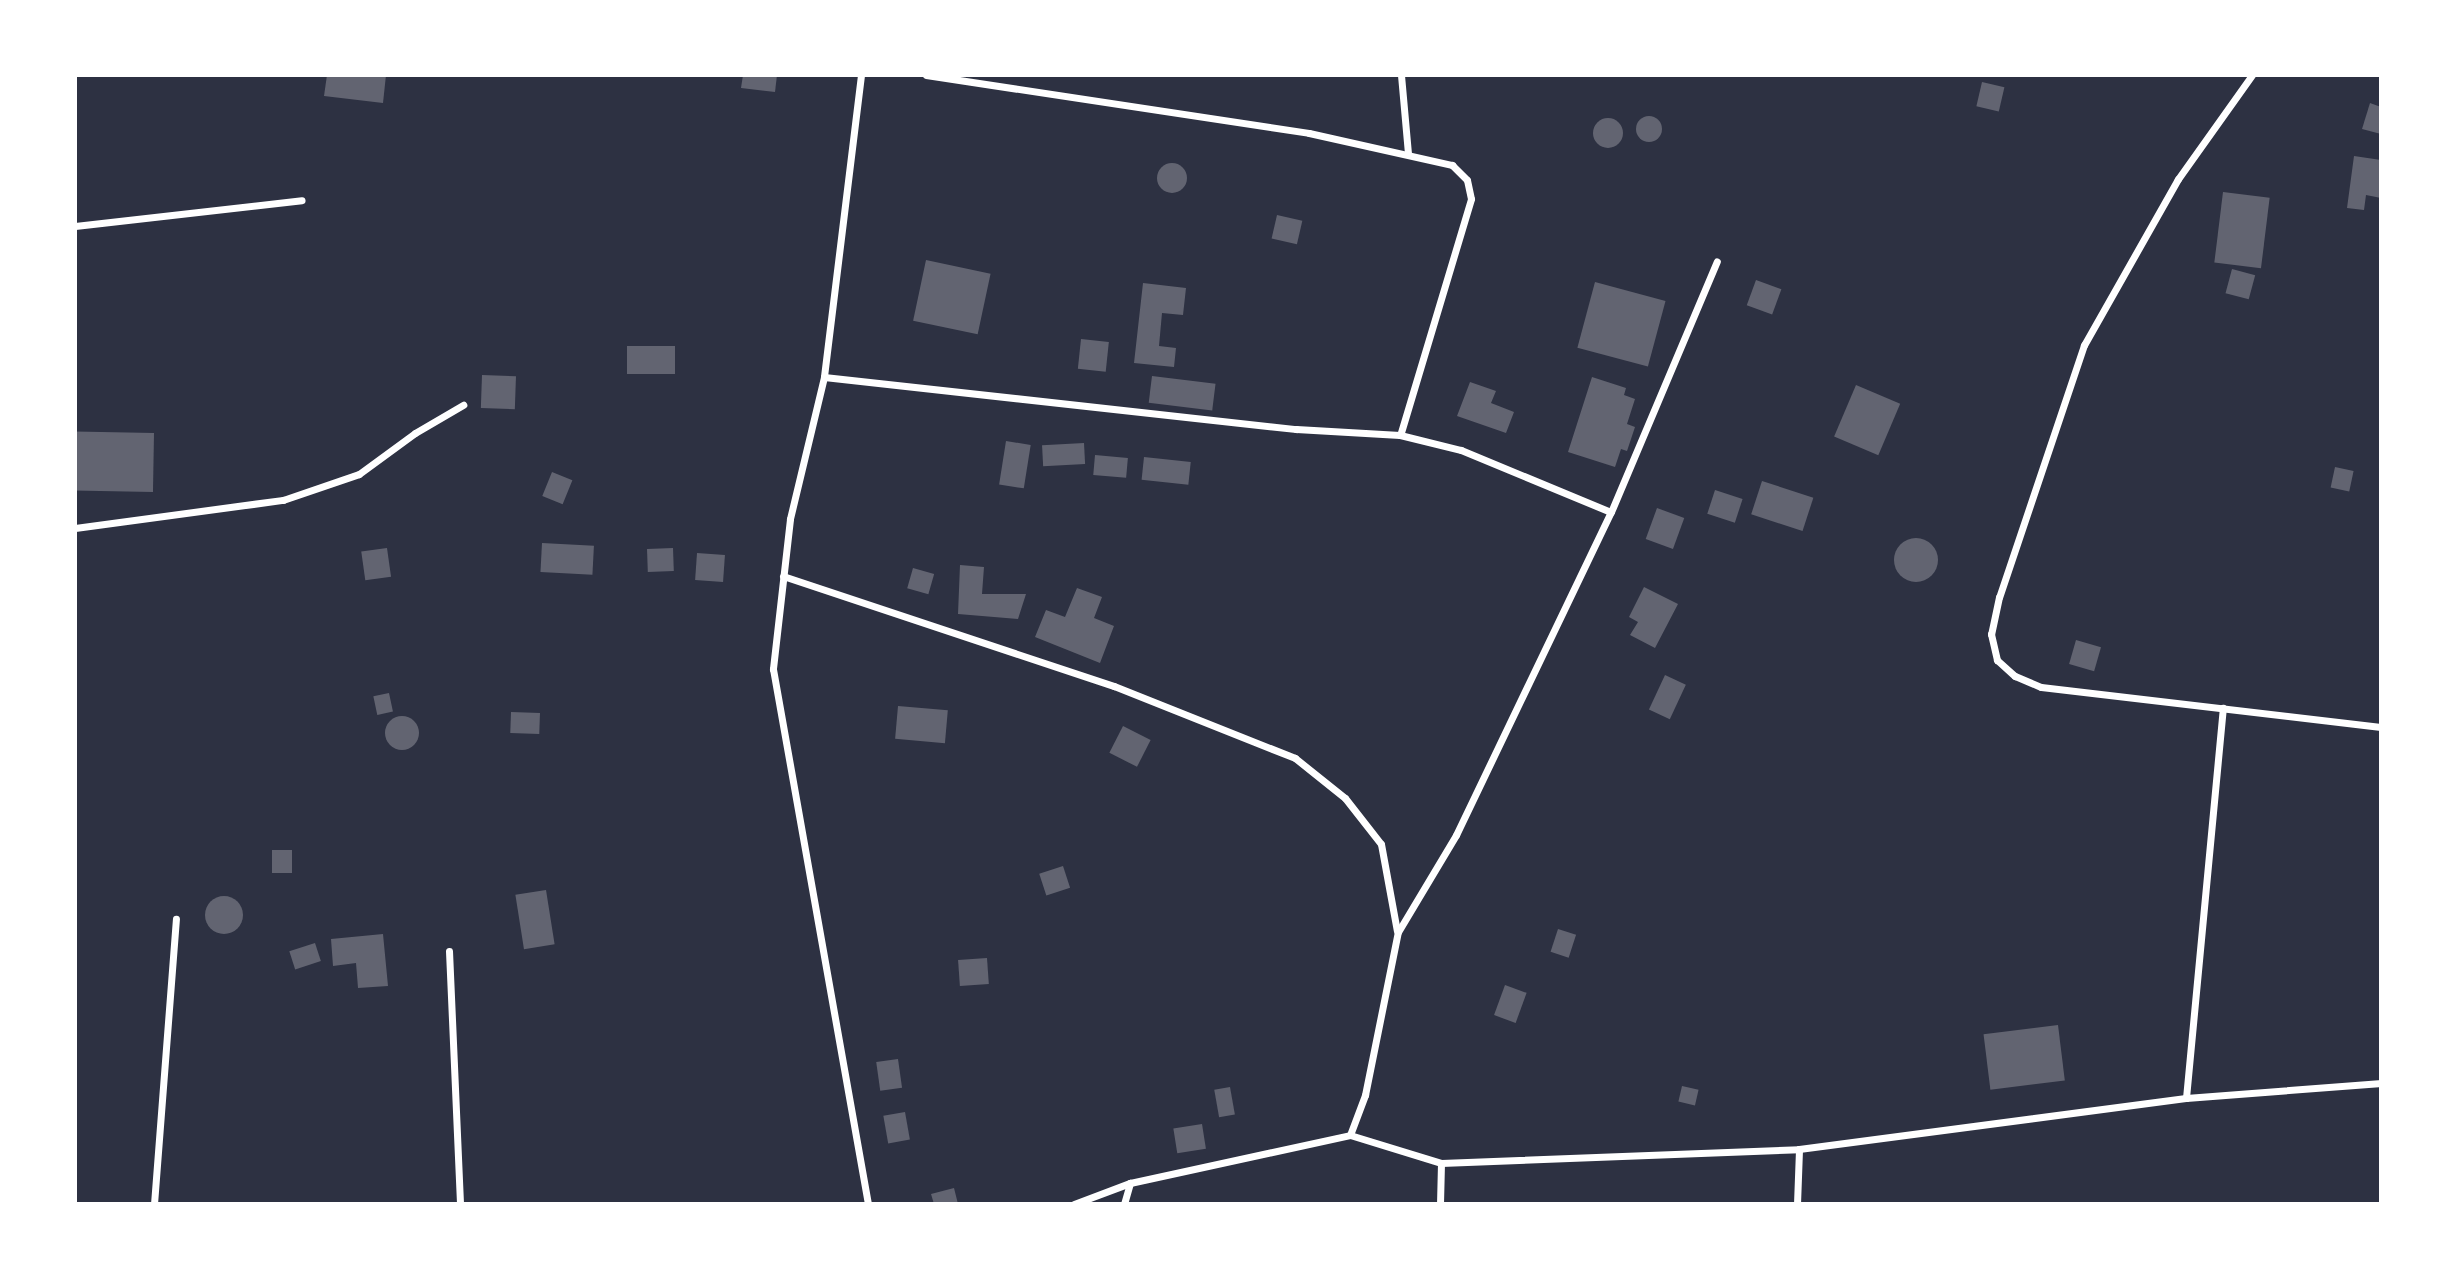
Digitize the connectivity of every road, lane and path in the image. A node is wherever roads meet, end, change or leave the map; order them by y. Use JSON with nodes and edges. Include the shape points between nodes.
{"nodes":[{"id":1,"x":862,"y":75,"type":"edge"},
{"id":2,"x":926,"y":75,"type":"edge"},
{"id":3,"x":1401,"y":75,"type":"edge"},
{"id":4,"x":2252,"y":75,"type":"edge"},
{"id":5,"x":1408,"y":154,"type":"junction"},
{"id":6,"x":302,"y":200,"type":"dead end"},
{"id":7,"x":75,"y":226,"type":"edge"},
{"id":8,"x":1717,"y":261,"type":"dead end"},
{"id":9,"x":824,"y":377,"type":"junction"},
{"id":10,"x":463,"y":405,"type":"dead end"},
{"id":11,"x":1400,"y":435,"type":"junction"},
{"id":12,"x":1611,"y":512,"type":"junction"},
{"id":13,"x":75,"y":528,"type":"edge"},
{"id":14,"x":783,"y":576,"type":"junction"},
{"id":15,"x":2223,"y":708,"type":"junction"},
{"id":16,"x":2381,"y":727,"type":"edge"},
{"id":17,"x":176,"y":919,"type":"dead end"},
{"id":18,"x":1398,"y":932,"type":"junction"},
{"id":19,"x":449,"y":951,"type":"dead end"},
{"id":20,"x":2381,"y":1083,"type":"edge"},
{"id":21,"x":2186,"y":1098,"type":"junction"},
{"id":22,"x":1350,"y":1135,"type":"junction"},
{"id":23,"x":1799,"y":1149,"type":"junction"},
{"id":24,"x":1441,"y":1163,"type":"junction"},
{"id":25,"x":1130,"y":1183,"type":"junction"},
{"id":26,"x":154,"y":1204,"type":"edge"},
{"id":27,"x":460,"y":1204,"type":"edge"},
{"id":28,"x":868,"y":1204,"type":"edge"},
{"id":29,"x":1074,"y":1204,"type":"edge"},
{"id":30,"x":1124,"y":1204,"type":"edge"},
{"id":31,"x":1440,"y":1204,"type":"edge"},
{"id":32,"x":1797,"y":1204,"type":"edge"}],
"edges":[{"from":1,"to":9,"type":"street"},
{"from":2,"to":5,"type":"street","via":[[1205,116]]},
{"from":3,"to":5,"type":"street"},
{"from":4,"to":15,"type":"street","via":[[2178,179],[2084,345],[1999,597],[1991,634],[1997,660],[2015,676],[2041,687]]},
{"from":5,"to":11,"type":"street","via":[[1452,165],[1467,180],[1471,199]]},
{"from":6,"to":7,"type":"street"},
{"from":8,"to":12,"type":"street"},
{"from":9,"to":11,"type":"street","via":[[1296,429]]},
{"from":9,"to":14,"type":"street","via":[[790,519]]},
{"from":10,"to":13,"type":"street","via":[[415,432],[359,474],[283,500]]},
{"from":11,"to":12,"type":"street","via":[[1461,450]]},
{"from":12,"to":18,"type":"street","via":[[1456,835]]},
{"from":14,"to":18,"type":"street","via":[[1114,686],[1295,758],[1345,798],[1381,844]]},
{"from":14,"to":28,"type":"street","via":[[773,670],[778,719]]},
{"from":15,"to":16,"type":"street"},
{"from":15,"to":21,"type":"street"},
{"from":17,"to":26,"type":"street"},
{"from":18,"to":22,"type":"street","via":[[1365,1095]]},
{"from":19,"to":27,"type":"street"},
{"from":20,"to":21,"type":"street"},
{"from":21,"to":23,"type":"street"},
{"from":22,"to":24,"type":"street"},
{"from":22,"to":25,"type":"street"},
{"from":23,"to":24,"type":"street"},
{"from":23,"to":32,"type":"street"},
{"from":24,"to":31,"type":"street"},
{"from":25,"to":29,"type":"street"},
{"from":25,"to":30,"type":"street"}]}
